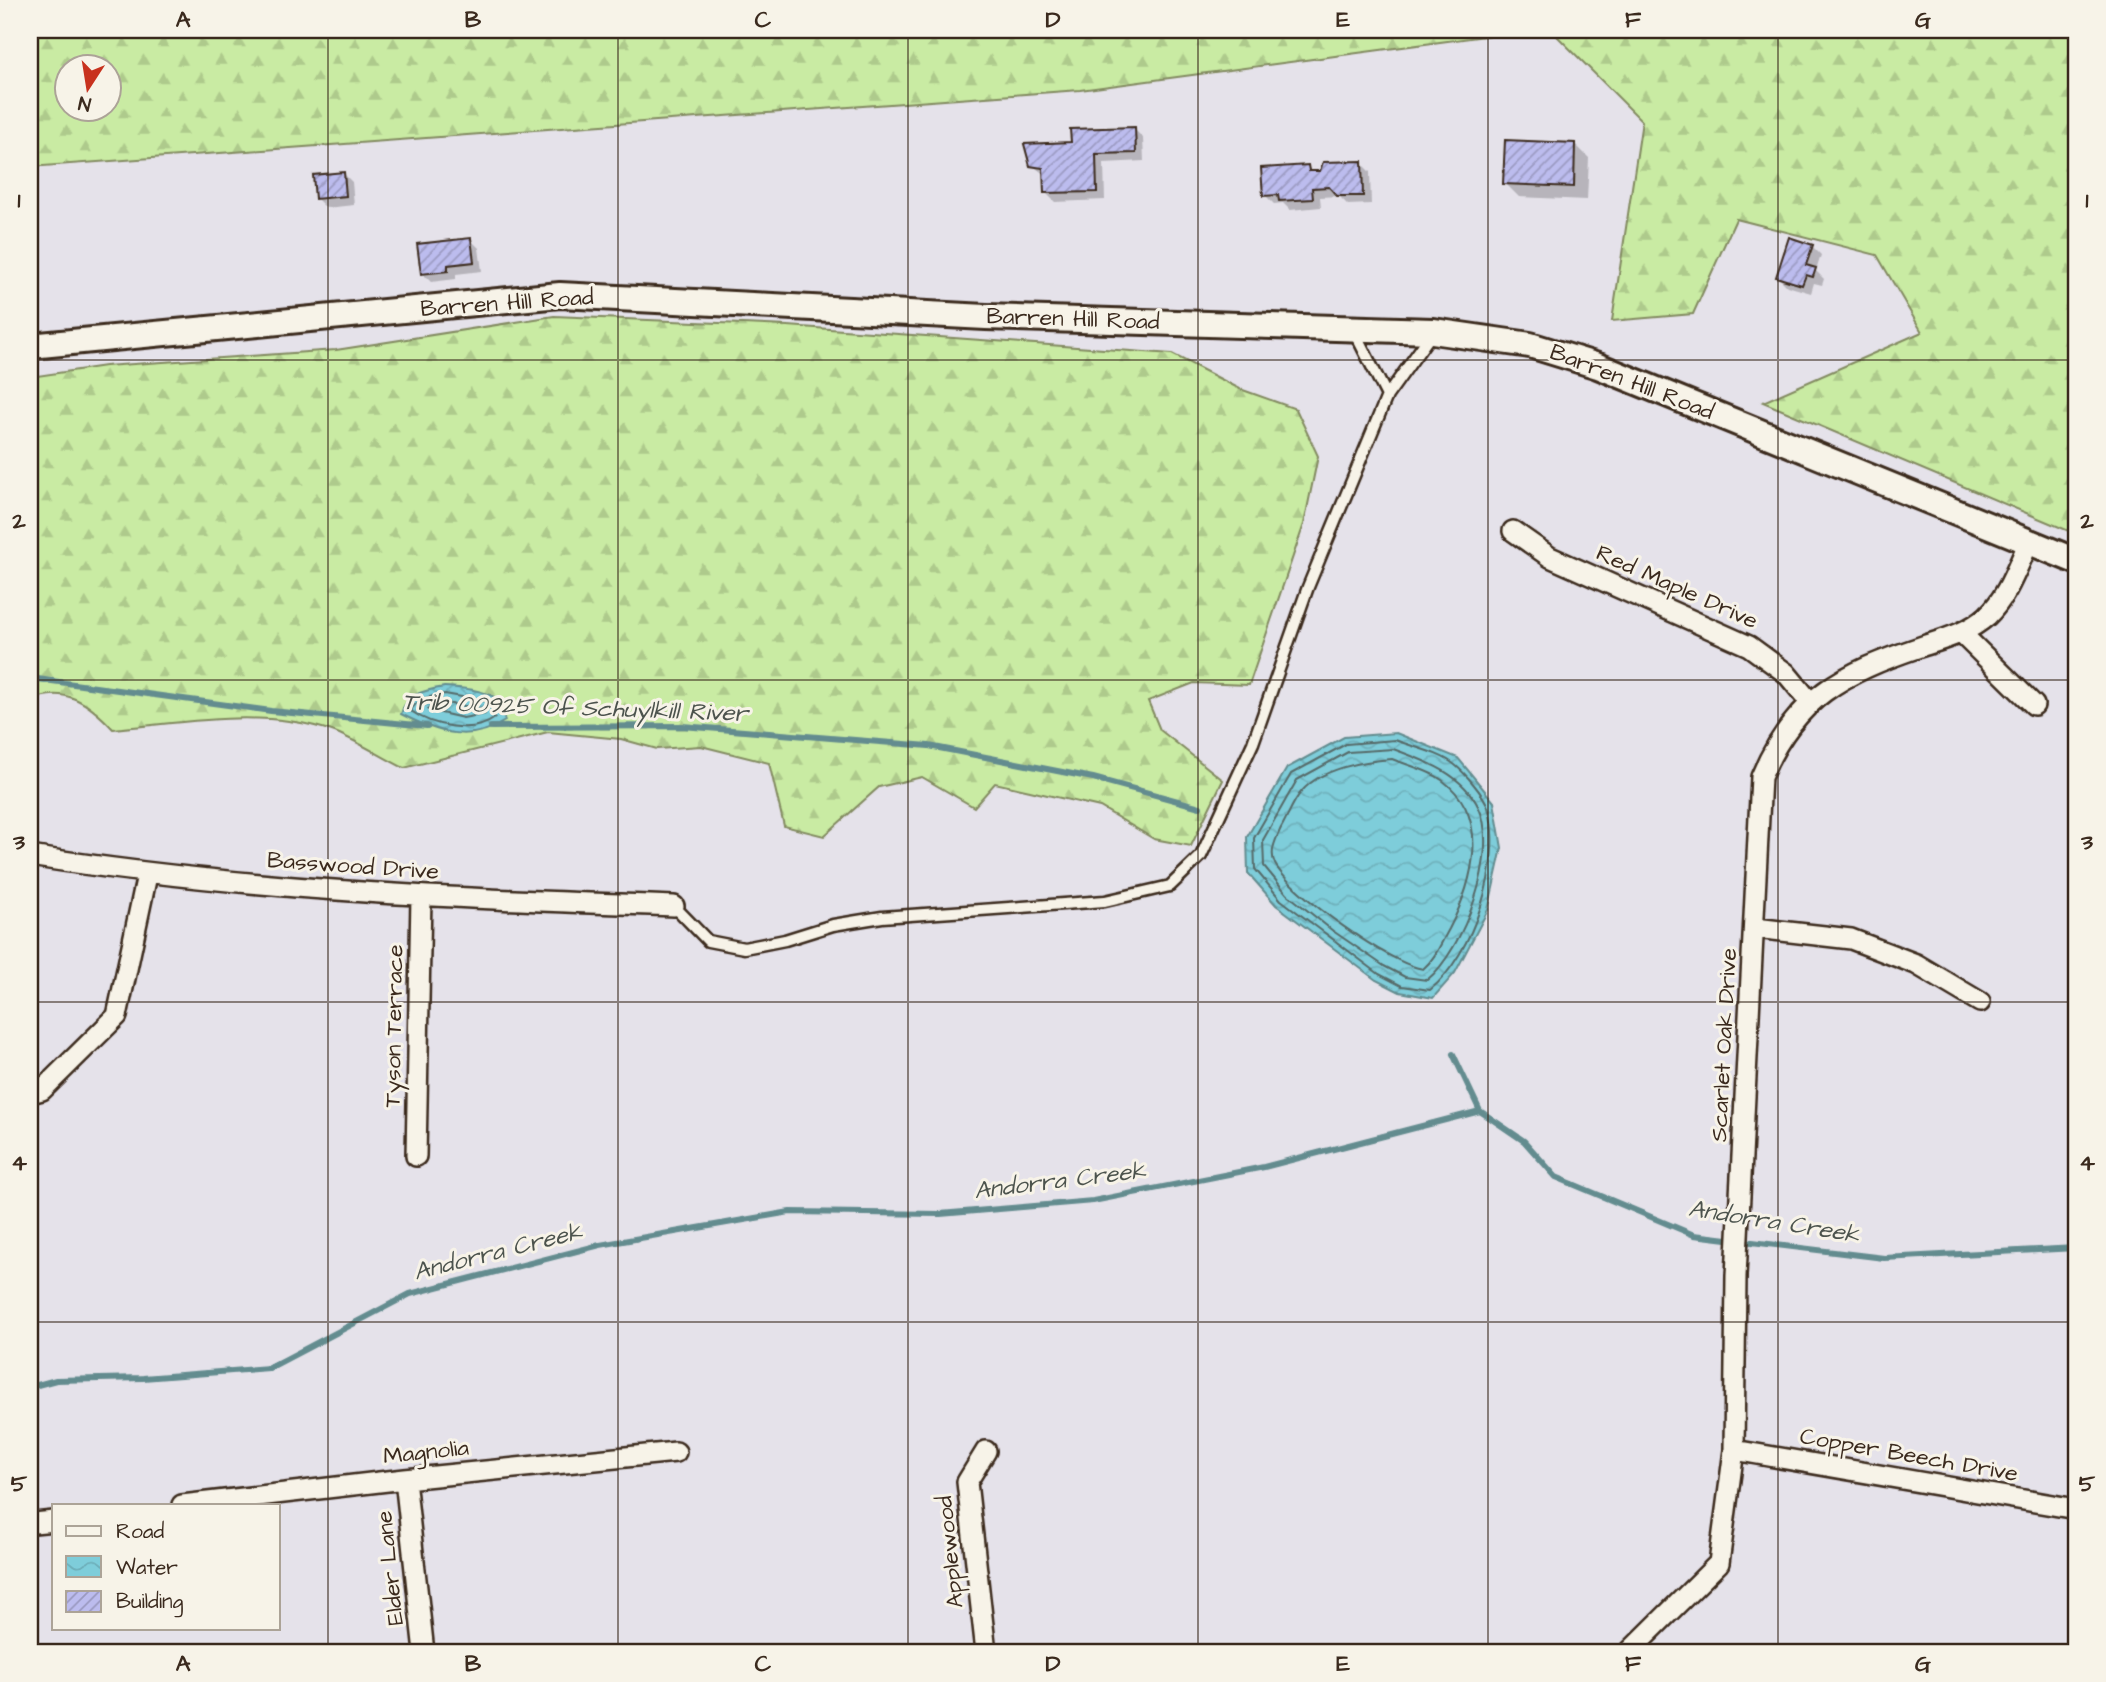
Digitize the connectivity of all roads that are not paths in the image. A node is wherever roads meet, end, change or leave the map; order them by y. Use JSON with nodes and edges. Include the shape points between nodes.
{"nodes":[{"id":1,"x":1353,"y":327,"type":"junction"},
{"id":2,"x":1433,"y":331,"type":"junction"},
{"id":3,"x":30,"y":346,"type":"edge"},
{"id":4,"x":1387,"y":397,"type":"junction"},
{"id":5,"x":1513,"y":531,"type":"dead end"},
{"id":6,"x":2029,"y":542,"type":"junction"},
{"id":7,"x":2076,"y":561,"type":"edge"},
{"id":8,"x":1962,"y":634,"type":"junction"},
{"id":9,"x":1810,"y":702,"type":"junction"},
{"id":10,"x":2034,"y":705,"type":"dead end"},
{"id":11,"x":30,"y":856,"type":"edge"},
{"id":12,"x":147,"y":875,"type":"junction"},
{"id":13,"x":421,"y":897,"type":"junction"},
{"id":14,"x":674,"y":906,"type":"joint"},
{"id":15,"x":1755,"y":928,"type":"junction"},
{"id":16,"x":1980,"y":1002,"type":"dead end"},
{"id":17,"x":30,"y":1093,"type":"edge"},
{"id":18,"x":416,"y":1156,"type":"dead end"},
{"id":19,"x":1734,"y":1450,"type":"junction"},
{"id":20,"x":986,"y":1451,"type":"dead end"},
{"id":21,"x":676,"y":1452,"type":"dead end"},
{"id":22,"x":405,"y":1479,"type":"junction"},
{"id":23,"x":191,"y":1504,"type":"edge"},
{"id":24,"x":2076,"y":1509,"type":"edge"},
{"id":25,"x":52,"y":1521,"type":"edge"},
{"id":26,"x":34,"y":1523,"type":"dead end"},
{"id":27,"x":424,"y":1652,"type":"edge"},
{"id":28,"x":986,"y":1652,"type":"edge"},
{"id":29,"x":1629,"y":1652,"type":"edge"}],
"edges":[{"from":1,"to":2,"type":"street","name":"Barren Hill Road"},
{"from":1,"to":3,"type":"street","name":"Barren Hill Road","via":[[986,317],[560,295]]},
{"from":1,"to":4,"type":"lane"},
{"from":2,"to":4,"type":"lane"},
{"from":2,"to":6,"type":"street","name":"Barren Hill Road","via":[[1530,345],[1598,366]]},
{"from":4,"to":14,"type":"lane","via":[[1308,587],[1253,743],[1201,856],[1170,886],[1105,901],[833,925],[744,948],[708,941]]},
{"from":5,"to":9,"type":"street","name":"Red Maple Drive","via":[[1550,557],[1749,646],[1786,673]]},
{"from":6,"to":7,"type":"street","name":"Barren Hill Road"},
{"from":6,"to":8,"type":"street","name":"Scarlet Oak Drive","via":[[1998,604]]},
{"from":8,"to":9,"type":"street","name":"Scarlet Oak Drive","via":[[1858,668]]},
{"from":8,"to":10,"type":"street"},
{"from":9,"to":15,"type":"street","name":"Scarlet Oak Drive","via":[[1776,747],[1761,776]]},
{"from":11,"to":12,"type":"street","name":"Basswood Drive"},
{"from":12,"to":13,"type":"street","name":"Basswood Drive"},
{"from":12,"to":17,"type":"street","via":[[117,1016],[42,1090]]},
{"from":13,"to":14,"type":"street","name":"Basswood Drive"},
{"from":13,"to":18,"type":"street","name":"Tyson Terrace"},
{"from":15,"to":16,"type":"street","via":[[1851,939],[1916,964]]},
{"from":15,"to":19,"type":"street","name":"Scarlet Oak Drive","via":[[1736,1276]]},
{"from":19,"to":24,"type":"street","name":"Copper Beech Drive"},
{"from":19,"to":29,"type":"street","name":"Scarlet Oak Drive","via":[[1719,1563]]},
{"from":20,"to":28,"type":"street","name":"Applewood","via":[[967,1482]]},
{"from":21,"to":22,"type":"street","name":"Magnolia"},
{"from":22,"to":23,"type":"street","name":"Magnolia"},
{"from":22,"to":27,"type":"street","name":"Elder Lane"},
{"from":25,"to":26,"type":"street"}]}
